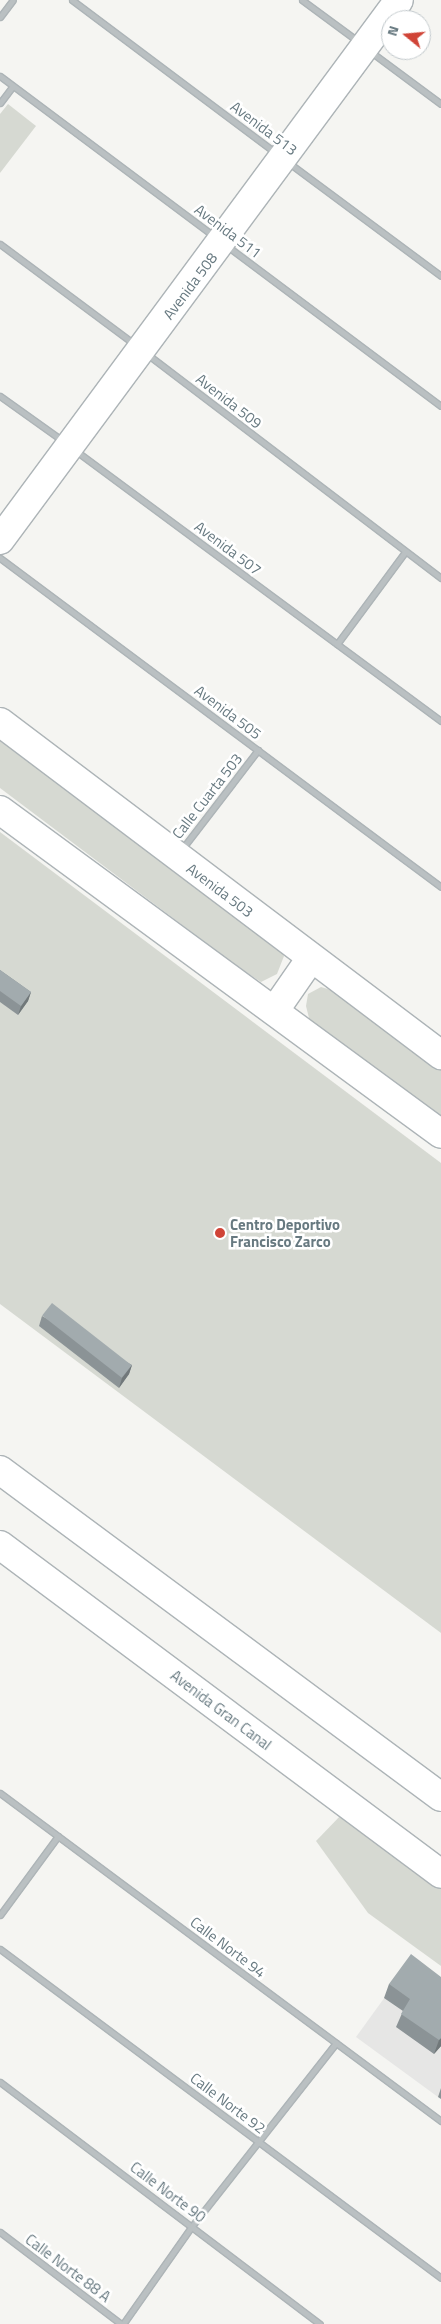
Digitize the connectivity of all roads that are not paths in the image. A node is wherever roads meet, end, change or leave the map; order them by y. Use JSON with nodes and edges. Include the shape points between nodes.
{"nodes":[{"id":1,"x":13,"y":0,"type":"edge"},
{"id":2,"x":72,"y":0,"type":"edge"},
{"id":3,"x":302,"y":0,"type":"edge"},
{"id":4,"x":384,"y":0,"type":"edge"},
{"id":5,"x":399,"y":0,"type":"edge"},
{"id":6,"x":0,"y":17,"type":"edge"},
{"id":7,"x":370,"y":38,"type":"junction"},
{"id":8,"x":0,"y":76,"type":"edge"},
{"id":9,"x":13,"y":86,"type":"junction"},
{"id":10,"x":0,"y":103,"type":"edge"},
{"id":11,"x":441,"y":104,"type":"edge"},
{"id":12,"x":284,"y":159,"type":"junction"},
{"id":13,"x":222,"y":243,"type":"junction"},
{"id":14,"x":0,"y":244,"type":"edge"},
{"id":15,"x":441,"y":276,"type":"edge"},
{"id":16,"x":142,"y":350,"type":"junction"},
{"id":17,"x":0,"y":396,"type":"edge"},
{"id":18,"x":441,"y":406,"type":"edge"},
{"id":19,"x":69,"y":446,"type":"junction"},
{"id":20,"x":0,"y":540,"type":"edge"},
{"id":21,"x":405,"y":552,"type":"junction"},
{"id":22,"x":0,"y":558,"type":"edge"},
{"id":23,"x":441,"y":578,"type":"edge"},
{"id":24,"x":337,"y":644,"type":"junction"},
{"id":25,"x":441,"y":721,"type":"edge"},
{"id":26,"x":0,"y":722,"type":"edge"},
{"id":27,"x":258,"y":750,"type":"junction"},
{"id":28,"x":0,"y":810,"type":"edge"},
{"id":29,"x":175,"y":857,"type":"junction"},
{"id":30,"x":441,"y":888,"type":"edge"},
{"id":31,"x":311,"y":958,"type":"junction"},
{"id":32,"x":275,"y":1010,"type":"junction"},
{"id":33,"x":441,"y":1055,"type":"edge"},
{"id":34,"x":441,"y":1134,"type":"edge"},
{"id":35,"x":0,"y":1470,"type":"edge"},
{"id":36,"x":0,"y":1545,"type":"edge"},
{"id":37,"x":0,"y":1793,"type":"edge"},
{"id":38,"x":441,"y":1797,"type":"edge"},
{"id":39,"x":58,"y":1836,"type":"junction"},
{"id":40,"x":441,"y":1874,"type":"edge"},
{"id":41,"x":0,"y":1915,"type":"edge"},
{"id":42,"x":0,"y":1948,"type":"edge"},
{"id":43,"x":336,"y":2043,"type":"junction"},
{"id":44,"x":0,"y":2082,"type":"edge"},
{"id":45,"x":441,"y":2120,"type":"edge"},
{"id":46,"x":258,"y":2142,"type":"junction"},
{"id":47,"x":192,"y":2226,"type":"junction"},
{"id":48,"x":0,"y":2232,"type":"edge"},
{"id":49,"x":441,"y":2278,"type":"edge"},
{"id":50,"x":122,"y":2324,"type":"edge"},
{"id":51,"x":320,"y":2324,"type":"edge"}],
"edges":[{"from":1,"to":6,"type":"street"},
{"from":2,"to":12,"type":"street","name":"Avenida 513"},
{"from":3,"to":7,"type":"street"},
{"from":4,"to":7,"type":"main road","name":"Avenida 508"},
{"from":5,"to":7,"type":"main road","name":"Avenida 508"},
{"from":7,"to":11,"type":"street"},
{"from":7,"to":12,"type":"main road","name":"Avenida 508"},
{"from":8,"to":9,"type":"street","name":"Avenida 511"},
{"from":9,"to":10,"type":"street"},
{"from":9,"to":13,"type":"street","name":"Avenida 511"},
{"from":12,"to":13,"type":"main road","name":"Avenida 508"},
{"from":12,"to":15,"type":"street","name":"Avenida 513"},
{"from":13,"to":16,"type":"main road","name":"Avenida 508"},
{"from":13,"to":18,"type":"street","name":"Avenida 511"},
{"from":14,"to":16,"type":"street","name":"Avenida 509"},
{"from":16,"to":19,"type":"main road","name":"Avenida 508"},
{"from":16,"to":21,"type":"street","name":"Avenida 509"},
{"from":17,"to":19,"type":"street","name":"Avenida 507"},
{"from":19,"to":20,"type":"main road","name":"Avenida 508"},
{"from":19,"to":24,"type":"street","name":"Avenida 507"},
{"from":21,"to":23,"type":"street","name":"Avenida 509"},
{"from":21,"to":24,"type":"street"},
{"from":22,"to":27,"type":"street","name":"Avenida 505"},
{"from":24,"to":25,"type":"street","name":"Avenida 507"},
{"from":26,"to":29,"type":"main road","name":"Avenida 503"},
{"from":27,"to":29,"type":"street","name":"Calle Cuarta 503"},
{"from":27,"to":30,"type":"street","name":"Avenida 505"},
{"from":28,"to":32,"type":"main road"},
{"from":29,"to":31,"type":"main road","name":"Avenida 503"},
{"from":31,"to":32,"type":"main road"},
{"from":31,"to":33,"type":"main road","name":"Avenida 503"},
{"from":32,"to":34,"type":"main road"},
{"from":35,"to":38,"type":"main road"},
{"from":36,"to":40,"type":"main road","name":"Avenida Gran Canal"},
{"from":37,"to":39,"type":"street","name":"Calle Norte 94"},
{"from":39,"to":41,"type":"street"},
{"from":39,"to":43,"type":"street","name":"Calle Norte 94"},
{"from":42,"to":46,"type":"street","name":"Calle Norte 92"},
{"from":43,"to":45,"type":"street","name":"Calle Norte 94"},
{"from":43,"to":46,"type":"street"},
{"from":44,"to":47,"type":"street","name":"Calle Norte 90"},
{"from":46,"to":47,"type":"street"},
{"from":46,"to":49,"type":"street","name":"Calle Norte 92"},
{"from":47,"to":50,"type":"street"},
{"from":47,"to":51,"type":"street","name":"Calle Norte 90"},
{"from":48,"to":50,"type":"street","name":"Calle Norte 88 A"}]}
